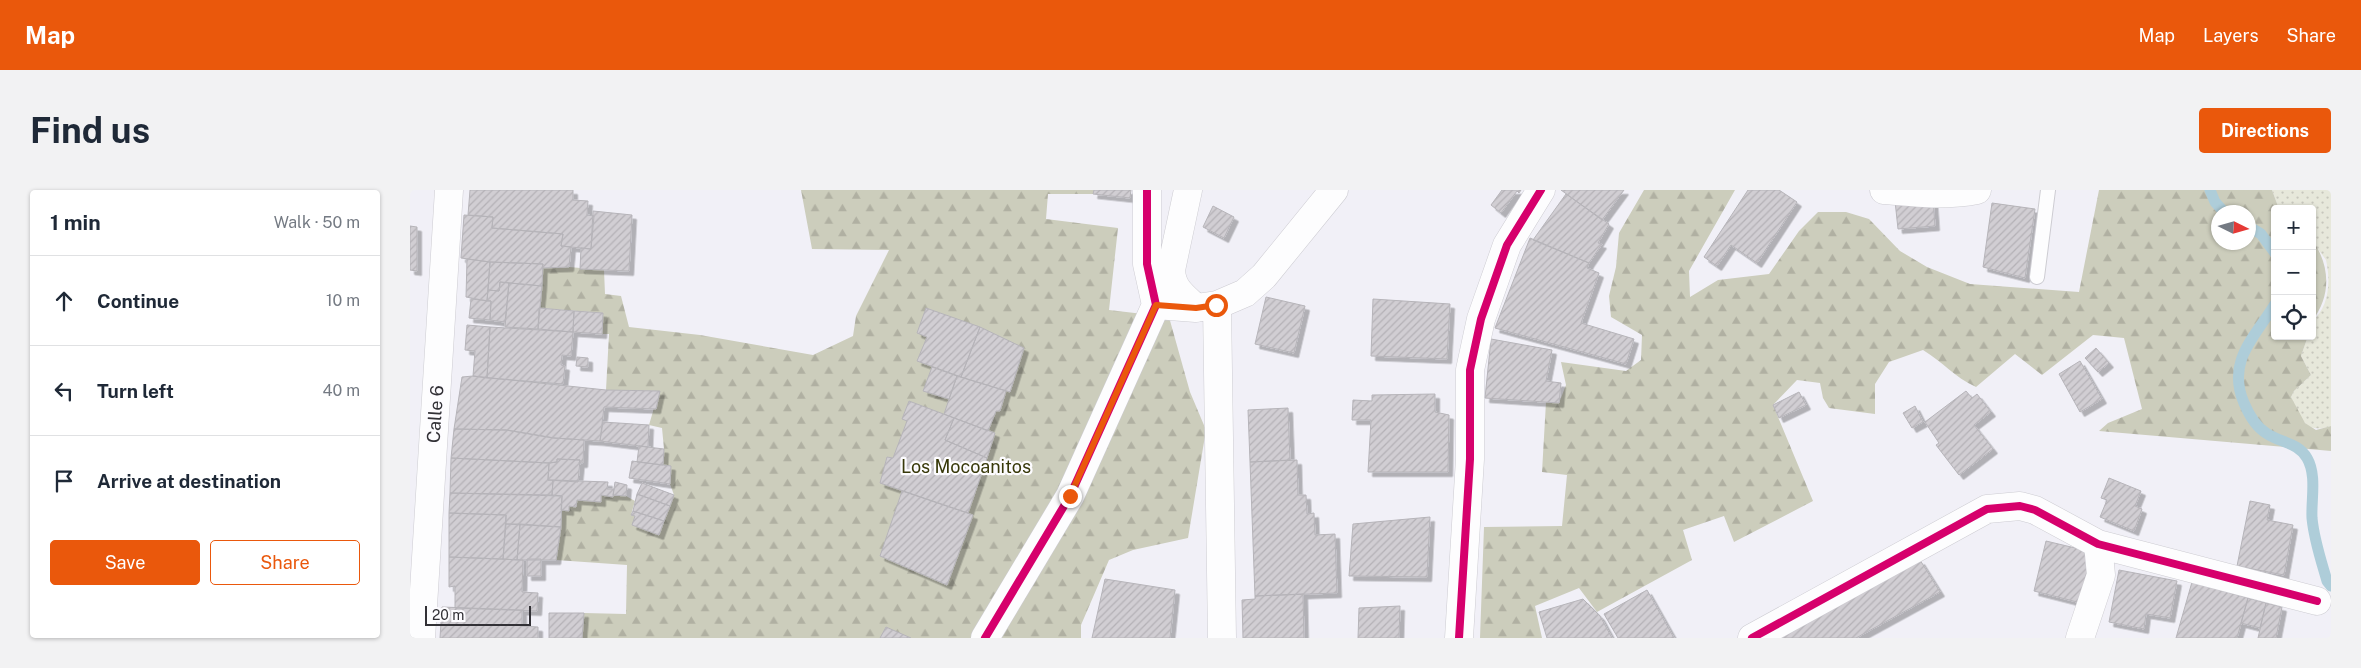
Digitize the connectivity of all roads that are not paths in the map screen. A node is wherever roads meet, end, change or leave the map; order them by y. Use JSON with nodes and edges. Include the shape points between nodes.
{"nodes":[{"id":1,"x":449,"y":190,"type":"edge"},
{"id":2,"x":1147,"y":190,"type":"edge"},
{"id":3,"x":1188,"y":190,"type":"edge"},
{"id":4,"x":1334,"y":190,"type":"edge"},
{"id":5,"x":1541,"y":190,"type":"edge"},
{"id":6,"x":1884,"y":190,"type":"edge"},
{"id":7,"x":1977,"y":190,"type":"edge"},
{"id":8,"x":2048,"y":190,"type":"edge"},
{"id":9,"x":2037,"y":278,"type":"dead end"},
{"id":10,"x":1156,"y":305,"type":"junction"},
{"id":11,"x":1206,"y":306,"type":"junction"},
{"id":12,"x":2098,"y":544,"type":"junction"},
{"id":13,"x":2317,"y":601,"type":"dead end"},
{"id":14,"x":420,"y":638,"type":"edge"},
{"id":15,"x":986,"y":638,"type":"edge"},
{"id":16,"x":1222,"y":638,"type":"edge"},
{"id":17,"x":1459,"y":638,"type":"edge"},
{"id":18,"x":1752,"y":638,"type":"edge"},
{"id":19,"x":2080,"y":638,"type":"edge"}],
"edges":[{"from":1,"to":14,"type":"street","name":"Calle 6"},
{"from":2,"to":10,"type":"street","via":[[1147,264]]},
{"from":3,"to":11,"type":"street","via":[[1171,279],[1174,287]]},
{"from":4,"to":11,"type":"street","via":[[1264,276],[1245,293]]},
{"from":5,"to":17,"type":"street","via":[[1507,245],[1481,319],[1470,370],[1470,459]]},
{"from":6,"to":7,"type":"street","via":[[1957,194]]},
{"from":8,"to":9,"type":"lane"},
{"from":10,"to":11,"type":"street"},
{"from":10,"to":15,"type":"street","via":[[1070,496]]},
{"from":11,"to":16,"type":"street"},
{"from":12,"to":13,"type":"street"},
{"from":12,"to":18,"type":"street","via":[[2035,510],[2020,506],[1987,509]]},
{"from":12,"to":19,"type":"street","via":[[2101,575]]}]}
